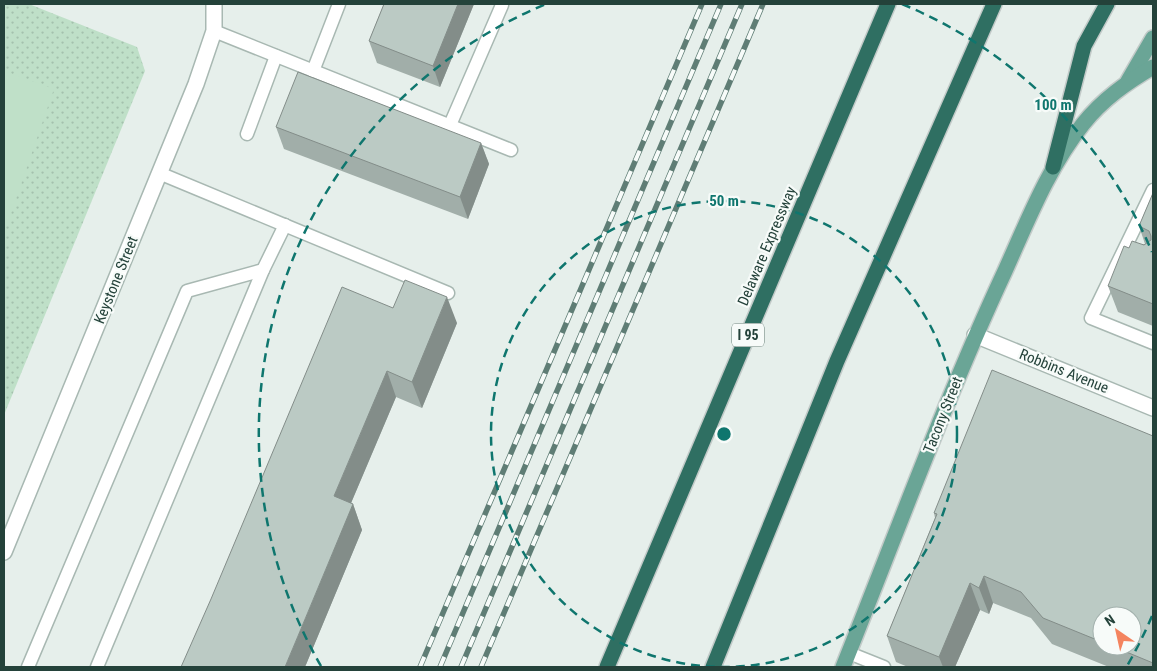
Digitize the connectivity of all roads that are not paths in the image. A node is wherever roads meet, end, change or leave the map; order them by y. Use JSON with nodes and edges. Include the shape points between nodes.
{"nodes":[{"id":1,"x":214,"y":4,"type":"edge"},
{"id":2,"x":339,"y":4,"type":"edge"},
{"id":3,"x":501,"y":4,"type":"edge"},
{"id":4,"x":888,"y":4,"type":"edge"},
{"id":5,"x":994,"y":4,"type":"edge"},
{"id":6,"x":1107,"y":4,"type":"edge"},
{"id":7,"x":214,"y":31,"type":"junction"},
{"id":8,"x":1153,"y":38,"type":"edge"},
{"id":9,"x":276,"y":56,"type":"junction"},
{"id":10,"x":1153,"y":68,"type":"edge"},
{"id":11,"x":313,"y":71,"type":"junction"},
{"id":12,"x":1127,"y":82,"type":"junction"},
{"id":13,"x":450,"y":125,"type":"junction"},
{"id":14,"x":247,"y":134,"type":"dead end"},
{"id":15,"x":511,"y":150,"type":"dead end"},
{"id":16,"x":1053,"y":167,"type":"junction"},
{"id":17,"x":160,"y":173,"type":"junction"},
{"id":18,"x":1153,"y":190,"type":"edge"},
{"id":19,"x":285,"y":225,"type":"junction"},
{"id":20,"x":1123,"y":251,"type":"junction"},
{"id":21,"x":1138,"y":257,"type":"edge"},
{"id":22,"x":263,"y":270,"type":"junction"},
{"id":23,"x":448,"y":293,"type":"dead end"},
{"id":24,"x":975,"y":335,"type":"junction"},
{"id":25,"x":1153,"y":343,"type":"edge"},
{"id":26,"x":1153,"y":408,"type":"edge"},
{"id":27,"x":4,"y":552,"type":"edge"},
{"id":28,"x":849,"y":653,"type":"junction"},
{"id":29,"x":28,"y":667,"type":"edge"},
{"id":30,"x":97,"y":667,"type":"edge"},
{"id":31,"x":607,"y":667,"type":"edge"},
{"id":32,"x":712,"y":667,"type":"edge"},
{"id":33,"x":843,"y":667,"type":"edge"},
{"id":34,"x":884,"y":667,"type":"edge"}],
"edges":[{"from":1,"to":7,"type":"street","name":"Keystone Street"},
{"from":2,"to":11,"type":"lane"},
{"from":3,"to":13,"type":"lane"},
{"from":4,"to":31,"type":"highway","name":"Delaware Expressway","number":"I 95"},
{"from":5,"to":32,"type":"highway","via":[[837,362]]},
{"from":6,"to":16,"type":"highway","via":[[1084,46]]},
{"from":7,"to":9,"type":"lane"},
{"from":7,"to":17,"type":"street","name":"Keystone Street"},
{"from":8,"to":12,"type":"main road"},
{"from":9,"to":11,"type":"lane"},
{"from":9,"to":14,"type":"lane"},
{"from":10,"to":12,"type":"main road"},
{"from":11,"to":13,"type":"lane"},
{"from":12,"to":16,"type":"main road","name":"Tacony Street","via":[[1083,124]]},
{"from":13,"to":15,"type":"lane"},
{"from":16,"to":24,"type":"main road","name":"Tacony Street"},
{"from":17,"to":19,"type":"lane"},
{"from":17,"to":27,"type":"street","name":"Keystone Street"},
{"from":18,"to":20,"type":"lane"},
{"from":19,"to":22,"type":"lane"},
{"from":19,"to":23,"type":"lane"},
{"from":20,"to":21,"type":"lane"},
{"from":20,"to":25,"type":"lane","via":[[1091,318]]},
{"from":22,"to":29,"type":"lane","via":[[187,291]]},
{"from":22,"to":30,"type":"lane"},
{"from":24,"to":26,"type":"street","name":"Robbins Avenue"},
{"from":24,"to":28,"type":"main road","name":"Tacony Street"},
{"from":28,"to":33,"type":"main road","name":"Tacony Street"},
{"from":28,"to":34,"type":"lane"}]}
